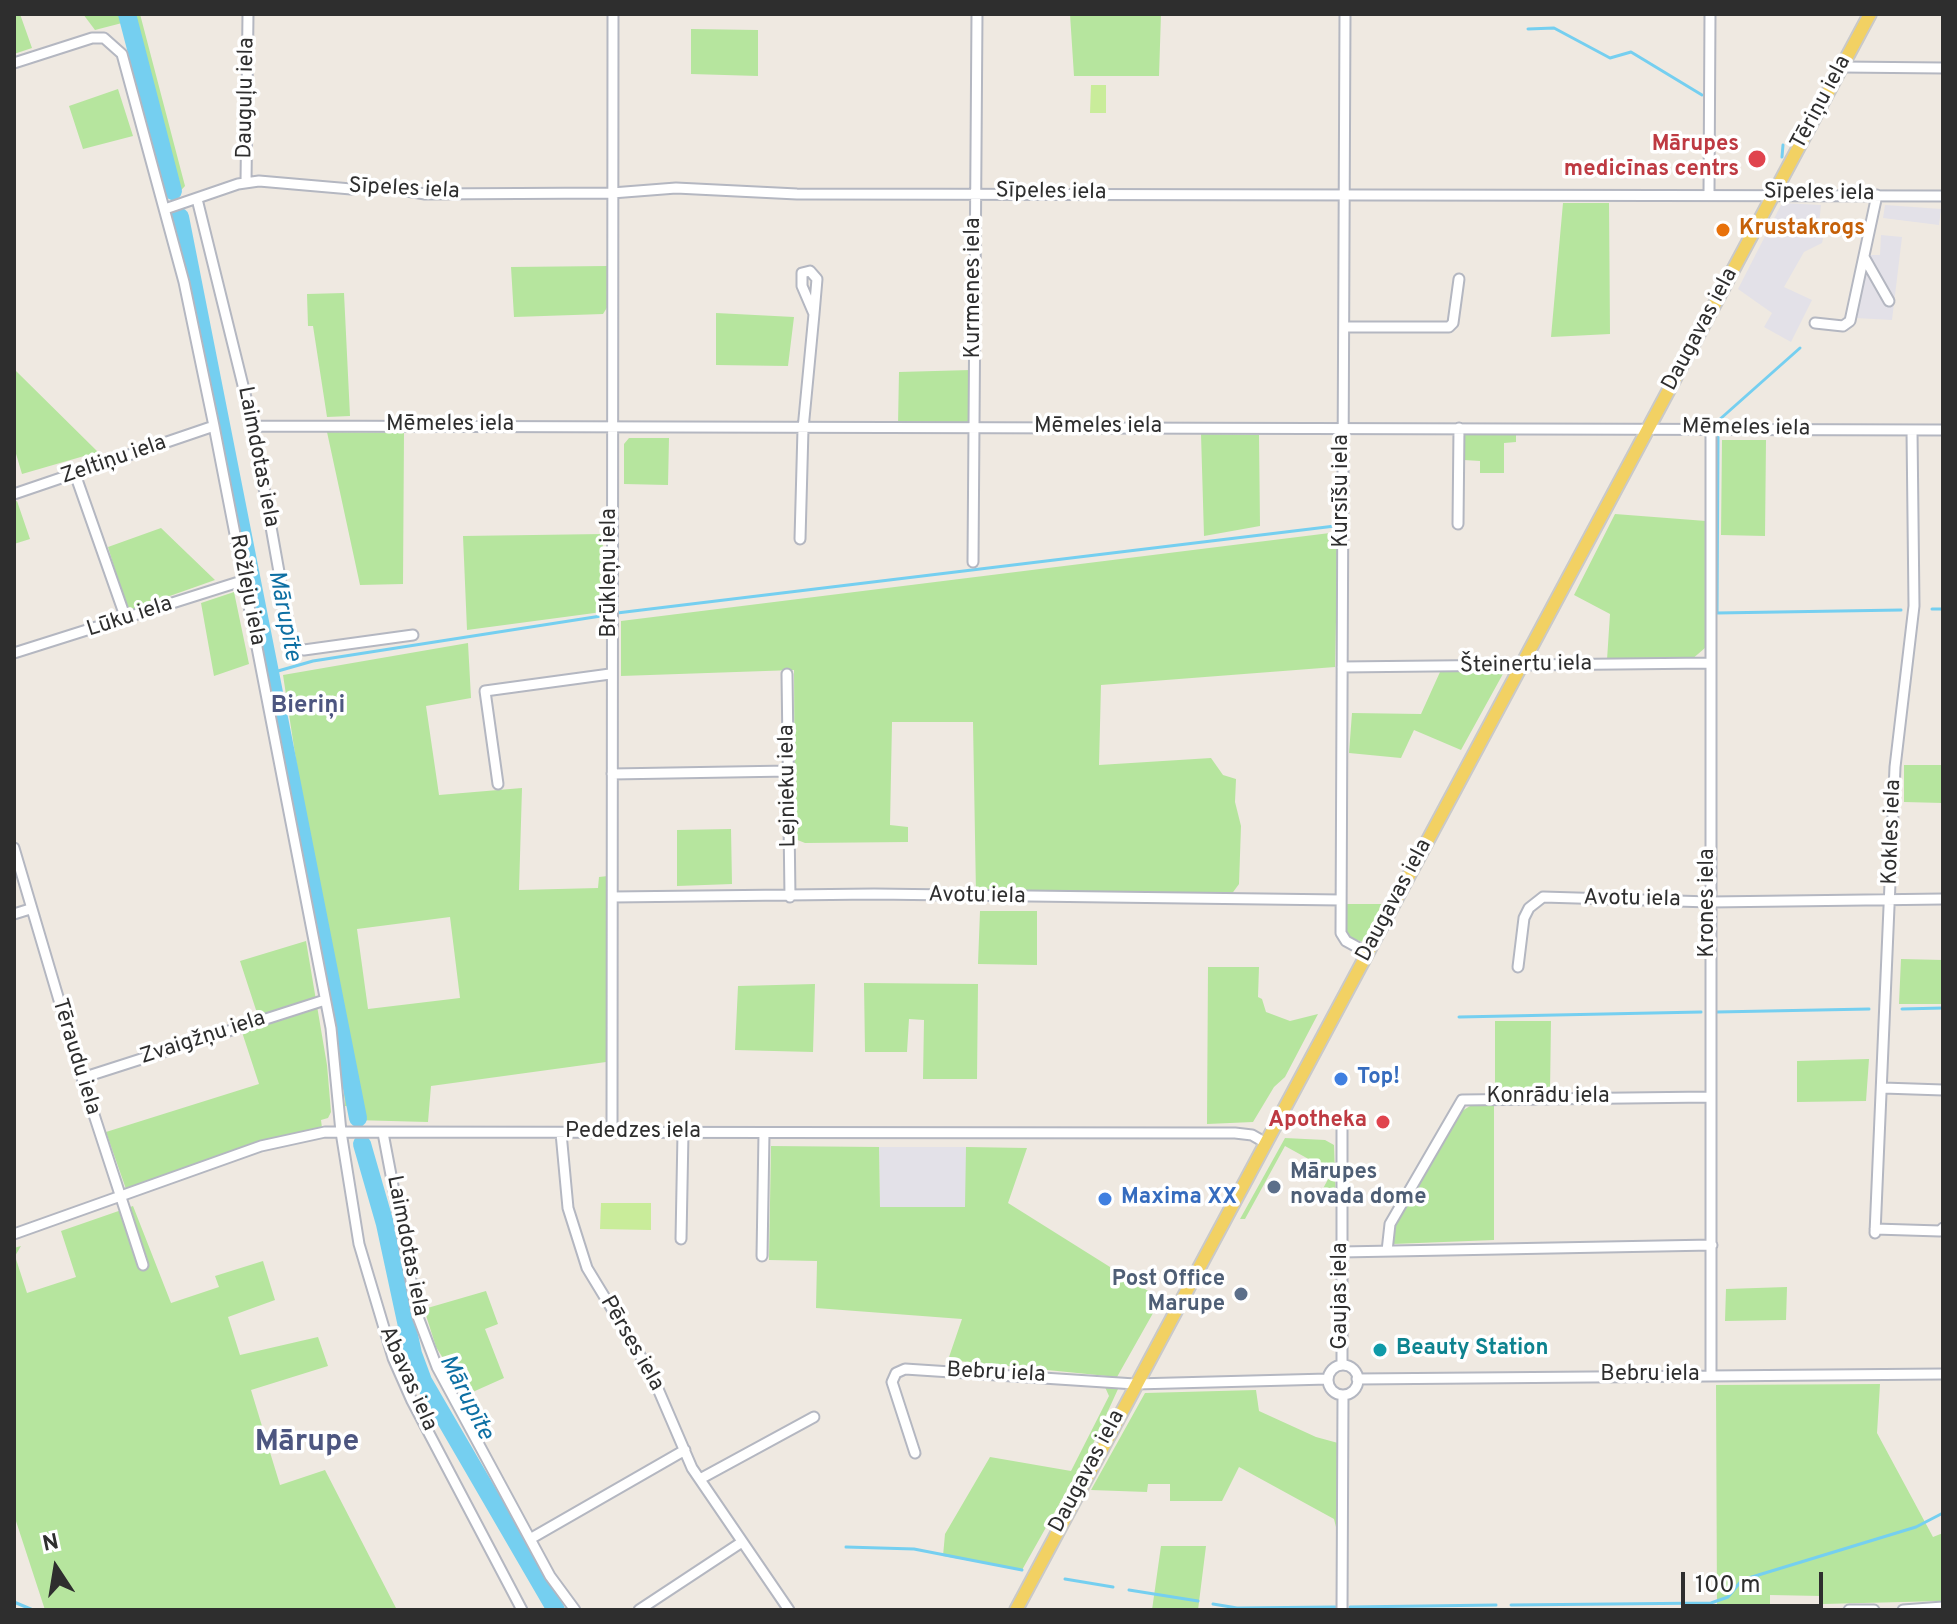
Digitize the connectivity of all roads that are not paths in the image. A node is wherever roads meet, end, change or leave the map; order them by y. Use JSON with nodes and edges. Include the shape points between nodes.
{"nodes":[{"id":1,"x":248,"y":14,"type":"edge"},
{"id":2,"x":613,"y":14,"type":"edge"},
{"id":3,"x":977,"y":14,"type":"edge"},
{"id":4,"x":1345,"y":14,"type":"edge"},
{"id":5,"x":1710,"y":14,"type":"edge"},
{"id":6,"x":1870,"y":14,"type":"edge"},
{"id":7,"x":14,"y":63,"type":"edge"},
{"id":8,"x":1842,"y":67,"type":"junction"},
{"id":9,"x":1943,"y":68,"type":"edge"},
{"id":10,"x":246,"y":182,"type":"junction"},
{"id":11,"x":976,"y":192,"type":"junction"},
{"id":12,"x":612,"y":193,"type":"junction"},
{"id":13,"x":1709,"y":193,"type":"junction"},
{"id":14,"x":1774,"y":193,"type":"junction"},
{"id":15,"x":1344,"y":194,"type":"junction"},
{"id":16,"x":1877,"y":195,"type":"junction"},
{"id":17,"x":1943,"y":196,"type":"edge"},
{"id":18,"x":197,"y":199,"type":"junction"},
{"id":19,"x":165,"y":209,"type":"junction"},
{"id":20,"x":1864,"y":257,"type":"junction"},
{"id":21,"x":1459,"y":279,"type":"dead end"},
{"id":22,"x":1889,"y":301,"type":"dead end"},
{"id":23,"x":814,"y":314,"type":"dead end"},
{"id":24,"x":1815,"y":323,"type":"dead end"},
{"id":25,"x":1344,"y":327,"type":"junction"},
{"id":26,"x":214,"y":426,"type":"junction"},
{"id":27,"x":253,"y":426,"type":"junction"},
{"id":28,"x":1343,"y":426,"type":"junction"},
{"id":29,"x":612,"y":427,"type":"junction"},
{"id":30,"x":1649,"y":427,"type":"junction"},
{"id":31,"x":1459,"y":428,"type":"junction"},
{"id":32,"x":803,"y":429,"type":"junction"},
{"id":33,"x":974,"y":429,"type":"junction"},
{"id":34,"x":1711,"y":430,"type":"junction"},
{"id":35,"x":1912,"y":430,"type":"junction"},
{"id":36,"x":1943,"y":430,"type":"edge"},
{"id":37,"x":75,"y":474,"type":"junction"},
{"id":38,"x":14,"y":494,"type":"edge"},
{"id":39,"x":1458,"y":524,"type":"dead end"},
{"id":40,"x":800,"y":539,"type":"dead end"},
{"id":41,"x":973,"y":562,"type":"dead end"},
{"id":42,"x":245,"y":580,"type":"junction"},
{"id":43,"x":126,"y":619,"type":"junction"},
{"id":44,"x":413,"y":635,"type":"dead end"},
{"id":45,"x":14,"y":653,"type":"edge"},
{"id":46,"x":1709,"y":663,"type":"junction"},
{"id":47,"x":1342,"y":667,"type":"junction"},
{"id":48,"x":1519,"y":667,"type":"junction"},
{"id":49,"x":610,"y":674,"type":"junction"},
{"id":50,"x":787,"y":674,"type":"dead end"},
{"id":51,"x":789,"y":771,"type":"junction"},
{"id":52,"x":612,"y":774,"type":"junction"},
{"id":53,"x":498,"y":784,"type":"dead end"},
{"id":54,"x":14,"y":848,"type":"edge"},
{"id":55,"x":613,"y":897,"type":"junction"},
{"id":56,"x":790,"y":897,"type":"junction"},
{"id":57,"x":1891,"y":899,"type":"junction"},
{"id":58,"x":1943,"y":899,"type":"edge"},
{"id":59,"x":1341,"y":900,"type":"junction"},
{"id":60,"x":1710,"y":902,"type":"junction"},
{"id":61,"x":30,"y":909,"type":"junction"},
{"id":62,"x":14,"y":914,"type":"edge"},
{"id":63,"x":1368,"y":953,"type":"junction"},
{"id":64,"x":1518,"y":967,"type":"dead end"},
{"id":65,"x":325,"y":1000,"type":"junction"},
{"id":66,"x":82,"y":1078,"type":"junction"},
{"id":67,"x":1883,"y":1088,"type":"junction"},
{"id":68,"x":1943,"y":1090,"type":"edge"},
{"id":69,"x":1709,"y":1097,"type":"junction"},
{"id":70,"x":1342,"y":1130,"type":"dead end"},
{"id":71,"x":341,"y":1132,"type":"junction"},
{"id":72,"x":383,"y":1133,"type":"junction"},
{"id":73,"x":561,"y":1133,"type":"junction"},
{"id":74,"x":612,"y":1133,"type":"junction"},
{"id":75,"x":683,"y":1133,"type":"junction"},
{"id":76,"x":764,"y":1133,"type":"junction"},
{"id":77,"x":1266,"y":1143,"type":"junction"},
{"id":78,"x":119,"y":1198,"type":"junction"},
{"id":79,"x":1943,"y":1228,"type":"edge"},
{"id":80,"x":14,"y":1234,"type":"edge"},
{"id":81,"x":681,"y":1239,"type":"dead end"},
{"id":82,"x":1712,"y":1245,"type":"junction"},
{"id":83,"x":1387,"y":1251,"type":"junction"},
{"id":84,"x":1341,"y":1252,"type":"junction"},
{"id":85,"x":762,"y":1256,"type":"dead end"},
{"id":86,"x":143,"y":1265,"type":"dead end"},
{"id":87,"x":1342,"y":1365,"type":"junction"},
{"id":88,"x":1943,"y":1374,"type":"edge"},
{"id":89,"x":1711,"y":1376,"type":"junction"},
{"id":90,"x":1328,"y":1379,"type":"junction"},
{"id":91,"x":1357,"y":1379,"type":"junction"},
{"id":92,"x":1135,"y":1384,"type":"junction"},
{"id":93,"x":1343,"y":1395,"type":"junction"},
{"id":94,"x":814,"y":1417,"type":"dead end"},
{"id":95,"x":685,"y":1450,"type":"junction"},
{"id":96,"x":915,"y":1453,"type":"dead end"},
{"id":97,"x":700,"y":1479,"type":"junction"},
{"id":98,"x":530,"y":1539,"type":"junction"},
{"id":99,"x":742,"y":1542,"type":"junction"},
{"id":100,"x":1943,"y":1607,"type":"edge"},
{"id":101,"x":522,"y":1610,"type":"edge"},
{"id":102,"x":575,"y":1610,"type":"edge"},
{"id":103,"x":639,"y":1610,"type":"edge"},
{"id":104,"x":789,"y":1610,"type":"edge"},
{"id":105,"x":1016,"y":1610,"type":"edge"},
{"id":106,"x":1342,"y":1610,"type":"edge"},
{"id":107,"x":1849,"y":1610,"type":"edge"},
{"id":108,"x":1874,"y":1610,"type":"edge"},
{"id":109,"x":1903,"y":1610,"type":"edge"}],
"edges":[{"from":1,"to":10,"type":"street","name":"Dauguļu iela"},
{"from":2,"to":12,"type":"street","name":"Brūkleņu iela"},
{"from":3,"to":11,"type":"street","name":"Kurmenes iela"},
{"from":4,"to":15,"type":"street","name":"Kursīšu iela"},
{"from":5,"to":13,"type":"street"},
{"from":6,"to":8,"type":"main road","name":"Tēriņu iela"},
{"from":7,"to":19,"type":"street","name":"Rožleju iela","via":[[92,38],[104,38],[122,54]]},
{"from":8,"to":9,"type":"street"},
{"from":8,"to":14,"type":"main road","name":"Tēriņu iela"},
{"from":10,"to":12,"type":"street","name":"Sīpeles iela","via":[[376,186],[425,194]]},
{"from":10,"to":18,"type":"street","name":"Sīpeles iela"},
{"from":11,"to":12,"type":"street","name":"Sīpeles iela","via":[[797,194],[676,188]]},
{"from":11,"to":15,"type":"street","name":"Sīpeles iela"},
{"from":11,"to":33,"type":"street","name":"Kurmenes iela"},
{"from":12,"to":29,"type":"street","name":"Brūkleņu iela"},
{"from":13,"to":14,"type":"street","name":"Sīpeles iela"},
{"from":13,"to":15,"type":"street","name":"Sīpeles iela"},
{"from":14,"to":16,"type":"street","name":"Sīpeles iela"},
{"from":14,"to":30,"type":"main road","name":"Daugavas iela"},
{"from":15,"to":25,"type":"street","name":"Kursīšu iela"},
{"from":16,"to":17,"type":"street","name":"Sīpeles iela"},
{"from":16,"to":20,"type":"street"},
{"from":18,"to":19,"type":"street","name":"Sīpeles iela"},
{"from":18,"to":27,"type":"street","name":"Laimdotas iela"},
{"from":19,"to":26,"type":"street","name":"Rožleju iela"},
{"from":20,"to":22,"type":"street"},
{"from":20,"to":24,"type":"street","via":[[1850,321],[1843,326]]},
{"from":21,"to":25,"type":"street","via":[[1449,327]]},
{"from":23,"to":32,"type":"street"},
{"from":25,"to":28,"type":"street","name":"Kursīšu iela"},
{"from":26,"to":37,"type":"street","name":"Zeltiņu iela"},
{"from":26,"to":42,"type":"street","name":"Rožleju iela"},
{"from":27,"to":29,"type":"street","name":"Mēmeles iela"},
{"from":27,"to":44,"type":"street","name":"Laimdotas iela","via":[[292,645],[304,650]]},
{"from":28,"to":31,"type":"street","name":"Mēmeles iela"},
{"from":28,"to":33,"type":"street","name":"Mēmeles iela"},
{"from":28,"to":47,"type":"street","name":"Kursīšu iela"},
{"from":29,"to":32,"type":"street","name":"Mēmeles iela"},
{"from":29,"to":49,"type":"street","name":"Brūkleņu iela"},
{"from":30,"to":31,"type":"street","name":"Mēmeles iela"},
{"from":30,"to":34,"type":"street","name":"Mēmeles iela"},
{"from":30,"to":48,"type":"main road","name":"Daugavas iela"},
{"from":31,"to":39,"type":"street"},
{"from":32,"to":33,"type":"street","name":"Mēmeles iela"},
{"from":32,"to":40,"type":"street"},
{"from":33,"to":41,"type":"street","name":"Kurmenes iela"},
{"from":34,"to":35,"type":"street","name":"Mēmeles iela"},
{"from":34,"to":46,"type":"street","name":"Krones iela"},
{"from":35,"to":36,"type":"street","name":"Mēmeles iela"},
{"from":35,"to":57,"type":"street","name":"Kokles iela","via":[[1914,597],[1898,727]]},
{"from":37,"to":38,"type":"street","name":"Zeltiņu iela"},
{"from":37,"to":43,"type":"street"},
{"from":42,"to":43,"type":"street","name":"Lūku iela"},
{"from":42,"to":65,"type":"street","name":"Rožleju iela"},
{"from":43,"to":45,"type":"street","name":"Lūku iela"},
{"from":46,"to":48,"type":"street","name":"Šteinertu iela"},
{"from":46,"to":60,"type":"street","name":"Krones iela"},
{"from":47,"to":48,"type":"street","name":"Šteinertu iela"},
{"from":47,"to":59,"type":"street","name":"Kursīšu iela"},
{"from":48,"to":63,"type":"main road","name":"Daugavas iela"},
{"from":49,"to":52,"type":"street","name":"Brūkleņu iela"},
{"from":49,"to":53,"type":"street","via":[[485,691]]},
{"from":50,"to":51,"type":"street","name":"Lejnieku iela"},
{"from":51,"to":52,"type":"street"},
{"from":51,"to":56,"type":"street","name":"Lejnieku iela"},
{"from":52,"to":55,"type":"street","name":"Brūkleņu iela"},
{"from":54,"to":61,"type":"street","name":"Tēraudu iela"},
{"from":55,"to":56,"type":"street","name":"Avotu iela"},
{"from":55,"to":74,"type":"street","name":"Brūkleņu iela"},
{"from":56,"to":59,"type":"street","name":"Avotu iela"},
{"from":57,"to":58,"type":"street","name":"Avotu iela"},
{"from":57,"to":60,"type":"street","name":"Avotu iela"},
{"from":57,"to":67,"type":"street","name":"Kokles iela"},
{"from":59,"to":63,"type":"street","name":"Kursīšu iela","via":[[1343,938]]},
{"from":60,"to":64,"type":"street","name":"Avotu iela","via":[[1543,897],[1524,918]]},
{"from":60,"to":69,"type":"street","name":"Krones iela"},
{"from":61,"to":62,"type":"street"},
{"from":61,"to":66,"type":"street","name":"Tēraudu iela"},
{"from":63,"to":77,"type":"main road","name":"Daugavas iela"},
{"from":65,"to":66,"type":"street","name":"Zvaigžņu iela"},
{"from":65,"to":71,"type":"street","name":"Rožleju iela"},
{"from":66,"to":78,"type":"street","name":"Tēraudu iela"},
{"from":67,"to":68,"type":"street"},
{"from":67,"to":79,"type":"street","name":"Kokles iela","via":[[1875,1231]]},
{"from":69,"to":82,"type":"street","name":"Krones iela"},
{"from":69,"to":83,"type":"street","name":"Konrādu iela","via":[[1462,1100],[1390,1224]]},
{"from":70,"to":84,"type":"street","name":"Gaujas iela"},
{"from":71,"to":72,"type":"street","name":"Pededzes iela"},
{"from":71,"to":78,"type":"street","name":"Pededzes iela","via":[[279,1140]]},
{"from":71,"to":101,"type":"street","name":"Abavas iela","via":[[359,1244],[393,1358]]},
{"from":72,"to":73,"type":"street","name":"Pededzes iela"},
{"from":72,"to":98,"type":"street","name":"Laimdotas iela","via":[[418,1317],[437,1367]]},
{"from":73,"to":74,"type":"street","name":"Pededzes iela"},
{"from":73,"to":95,"type":"street","name":"Pērses iela","via":[[568,1208],[587,1268],[652,1375]]},
{"from":74,"to":75,"type":"street","name":"Pededzes iela"},
{"from":75,"to":76,"type":"street","name":"Pededzes iela"},
{"from":75,"to":81,"type":"street"},
{"from":76,"to":77,"type":"street","name":"Pededzes iela","via":[[1235,1133]]},
{"from":76,"to":85,"type":"street"},
{"from":77,"to":92,"type":"main road","name":"Daugavas iela"},
{"from":78,"to":80,"type":"street","name":"Pededzes iela"},
{"from":78,"to":86,"type":"street","name":"Tēraudu iela"},
{"from":82,"to":83,"type":"street"},
{"from":82,"to":89,"type":"street","name":"Krones iela"},
{"from":83,"to":84,"type":"street"},
{"from":84,"to":87,"type":"street","name":"Gaujas iela"},
{"from":87,"to":90,"type":"street","via":[[1332,1369]]},
{"from":87,"to":91,"type":"street","via":[[1353,1369]]},
{"from":88,"to":89,"type":"street","name":"Bebru iela"},
{"from":89,"to":91,"type":"street","name":"Bebru iela"},
{"from":90,"to":92,"type":"street","name":"Bebru iela"},
{"from":90,"to":93,"type":"street","via":[[1332,1390]]},
{"from":91,"to":93,"type":"street","via":[[1354,1390]]},
{"from":92,"to":96,"type":"street","name":"Bebru iela","via":[[905,1369],[892,1382]]},
{"from":92,"to":105,"type":"main road","name":"Daugavas iela"},
{"from":93,"to":106,"type":"street"},
{"from":94,"to":97,"type":"street"},
{"from":95,"to":97,"type":"street","name":"Pērses iela"},
{"from":95,"to":98,"type":"street"},
{"from":97,"to":99,"type":"street","name":"Pērses iela"},
{"from":98,"to":102,"type":"street"},
{"from":99,"to":103,"type":"street"},
{"from":99,"to":104,"type":"street","name":"Pērses iela"},
{"from":100,"to":109,"type":"street"},
{"from":107,"to":108,"type":"street"}]}
